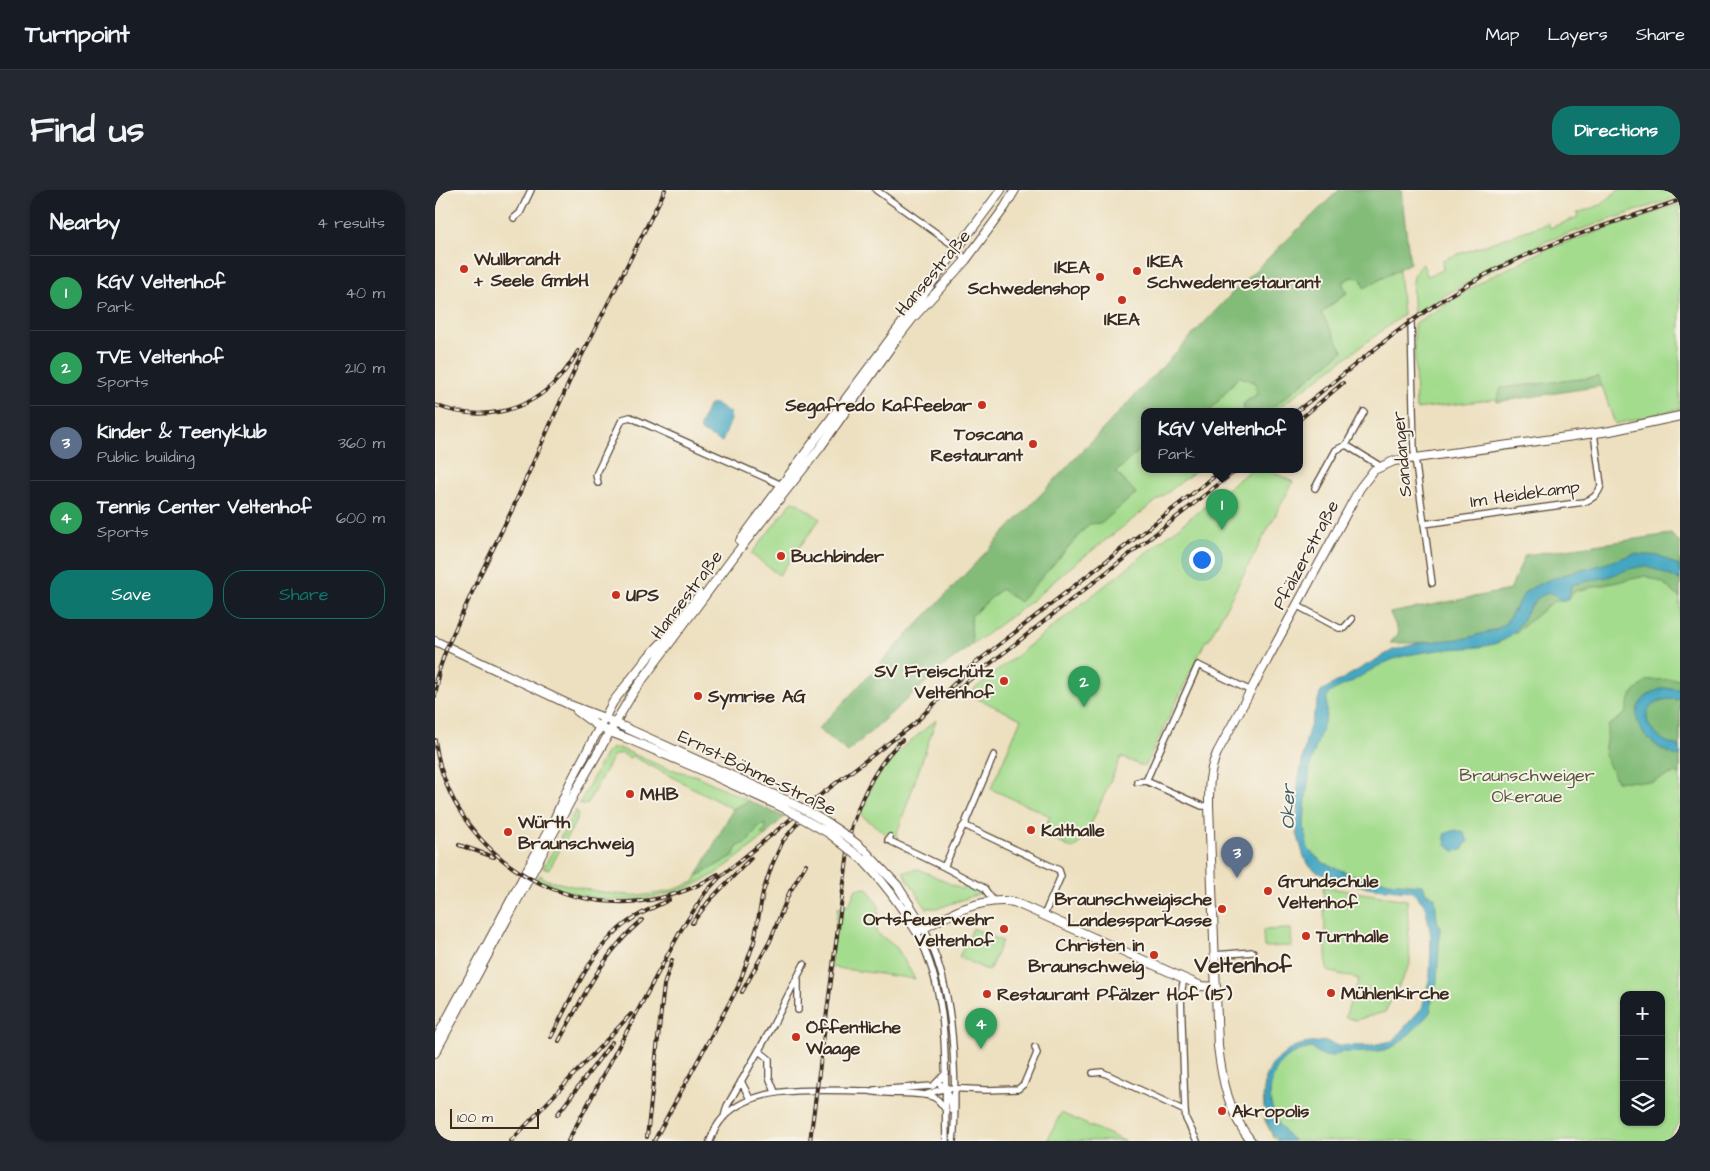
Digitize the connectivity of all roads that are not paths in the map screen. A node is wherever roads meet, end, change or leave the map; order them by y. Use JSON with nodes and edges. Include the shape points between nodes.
{"nodes":[{"id":1,"x":531,"y":190,"type":"edge"},
{"id":2,"x":876,"y":190,"type":"edge"},
{"id":3,"x":1001,"y":190,"type":"edge"},
{"id":4,"x":1015,"y":190,"type":"edge"},
{"id":5,"x":514,"y":218,"type":"dead end"},
{"id":6,"x":957,"y":249,"type":"junction"},
{"id":7,"x":966,"y":260,"type":"junction"},
{"id":8,"x":1411,"y":323,"type":"dead end"},
{"id":9,"x":1364,"y":412,"type":"dead end"},
{"id":10,"x":1680,"y":416,"type":"edge"},
{"id":11,"x":1594,"y":433,"type":"junction"},
{"id":12,"x":1345,"y":445,"type":"junction"},
{"id":13,"x":1415,"y":458,"type":"junction"},
{"id":14,"x":1380,"y":466,"type":"junction"},
{"id":15,"x":598,"y":483,"type":"dead end"},
{"id":16,"x":785,"y":487,"type":"junction"},
{"id":17,"x":1315,"y":488,"type":"dead end"},
{"id":18,"x":1424,"y":524,"type":"junction"},
{"id":19,"x":1432,"y":583,"type":"dead end"},
{"id":20,"x":1296,"y":605,"type":"junction"},
{"id":21,"x":1352,"y":619,"type":"dead end"},
{"id":22,"x":435,"y":641,"type":"edge"},
{"id":23,"x":1251,"y":691,"type":"junction"},
{"id":24,"x":570,"y":705,"type":"junction"},
{"id":25,"x":605,"y":718,"type":"junction"},
{"id":26,"x":615,"y":723,"type":"junction"},
{"id":27,"x":599,"y":727,"type":"junction"},
{"id":28,"x":610,"y":732,"type":"junction"},
{"id":29,"x":994,"y":755,"type":"dead end"},
{"id":30,"x":1146,"y":781,"type":"junction"},
{"id":31,"x":1137,"y":782,"type":"dead end"},
{"id":32,"x":788,"y":806,"type":"junction"},
{"id":33,"x":1209,"y":806,"type":"junction"},
{"id":34,"x":965,"y":824,"type":"junction"},
{"id":35,"x":890,"y":837,"type":"dead end"},
{"id":36,"x":944,"y":867,"type":"junction"},
{"id":37,"x":994,"y":902,"type":"junction"},
{"id":38,"x":1044,"y":915,"type":"junction"},
{"id":39,"x":920,"y":930,"type":"junction"},
{"id":40,"x":1253,"y":952,"type":"dead end"},
{"id":41,"x":1214,"y":954,"type":"junction"},
{"id":42,"x":804,"y":964,"type":"dead end"},
{"id":43,"x":798,"y":978,"type":"junction"},
{"id":44,"x":1184,"y":978,"type":"junction"},
{"id":45,"x":1215,"y":987,"type":"junction"},
{"id":46,"x":785,"y":1002,"type":"junction"},
{"id":47,"x":435,"y":1041,"type":"edge"},
{"id":48,"x":1035,"y":1047,"type":"dead end"},
{"id":49,"x":759,"y":1051,"type":"junction"},
{"id":50,"x":435,"y":1053,"type":"edge"},
{"id":51,"x":946,"y":1073,"type":"junction"},
{"id":52,"x":1093,"y":1073,"type":"dead end"},
{"id":53,"x":741,"y":1081,"type":"junction"},
{"id":54,"x":937,"y":1082,"type":"junction"},
{"id":55,"x":946,"y":1088,"type":"junction"},
{"id":56,"x":955,"y":1089,"type":"junction"},
{"id":57,"x":870,"y":1091,"type":"junction"},
{"id":58,"x":775,"y":1092,"type":"junction"},
{"id":59,"x":926,"y":1094,"type":"junction"},
{"id":60,"x":750,"y":1099,"type":"junction"},
{"id":61,"x":946,"y":1110,"type":"junction"},
{"id":62,"x":1185,"y":1111,"type":"junction"},
{"id":63,"x":724,"y":1117,"type":"junction"},
{"id":64,"x":709,"y":1141,"type":"edge"},
{"id":65,"x":946,"y":1141,"type":"edge"},
{"id":66,"x":952,"y":1141,"type":"edge"},
{"id":67,"x":1197,"y":1141,"type":"edge"},
{"id":68,"x":1251,"y":1141,"type":"edge"}],
"edges":[{"from":1,"to":5,"type":"street","via":[[520,213]]},
{"from":2,"to":6,"type":"street"},
{"from":3,"to":6,"type":"street","name":"Hansestraße"},
{"from":4,"to":7,"type":"street","name":"Hansestraße"},
{"from":6,"to":7,"type":"street"},
{"from":6,"to":16,"type":"street","name":"Hansestraße"},
{"from":7,"to":16,"type":"street","name":"Hansestraße","via":[[913,318],[819,449]]},
{"from":8,"to":13,"type":"street","name":"Sandanger"},
{"from":9,"to":12,"type":"street"},
{"from":10,"to":11,"type":"street"},
{"from":11,"to":13,"type":"street"},
{"from":11,"to":18,"type":"street","name":"Im Heidekamp","via":[[1601,485],[1591,499]]},
{"from":12,"to":14,"type":"street"},
{"from":12,"to":17,"type":"street","via":[[1336,450]]},
{"from":13,"to":14,"type":"street"},
{"from":13,"to":18,"type":"street","name":"Sandanger"},
{"from":14,"to":20,"type":"street","name":"Pfälzerstraße","via":[[1360,488]]},
{"from":15,"to":16,"type":"street","via":[[596,475],[621,422],[630,417]]},
{"from":16,"to":25,"type":"street","name":"Hansestraße","via":[[613,702]]},
{"from":16,"to":26,"type":"street","name":"Hansestraße","via":[[634,691]]},
{"from":18,"to":19,"type":"street","name":"Sandanger"},
{"from":20,"to":21,"type":"street","via":[[1339,628],[1344,628]]},
{"from":20,"to":23,"type":"street","name":"Pfälzerstraße"},
{"from":22,"to":24,"type":"street","name":"Ernst-Böhme-Straße"},
{"from":23,"to":30,"type":"street","via":[[1198,665]]},
{"from":23,"to":33,"type":"street","name":"Pfälzerstraße","via":[[1213,762]]},
{"from":24,"to":25,"type":"street","name":"Ernst-Böhme-Straße"},
{"from":24,"to":27,"type":"street","name":"Ernst-Böhme-Straße"},
{"from":25,"to":26,"type":"street","name":"Ernst-Böhme-Straße"},
{"from":25,"to":27,"type":"street","name":"Hansestraße"},
{"from":26,"to":28,"type":"street","name":"Hansestraße"},
{"from":26,"to":32,"type":"street","name":"Ernst-Böhme-Straße"},
{"from":27,"to":28,"type":"street","name":"Ernst-Böhme-Straße"},
{"from":27,"to":47,"type":"street","name":"Hansestraße","via":[[554,820]]},
{"from":28,"to":32,"type":"street","name":"Ernst-Böhme-Straße"},
{"from":28,"to":50,"type":"street","name":"Hansestraße"},
{"from":29,"to":34,"type":"street"},
{"from":30,"to":31,"type":"street"},
{"from":30,"to":33,"type":"street","via":[[1202,806]]},
{"from":32,"to":39,"type":"street","name":"Ernst-Böhme-Straße","bridge":true,"via":[[862,859]]},
{"from":32,"to":39,"type":"street","name":"Ernst-Böhme-Straße","bridge":true,"via":[[829,823],[864,850],[897,885]]},
{"from":33,"to":41,"type":"street","name":"Pfälzerstraße"},
{"from":34,"to":36,"type":"street"},
{"from":34,"to":38,"type":"street","via":[[967,828],[1059,870],[1061,876]]},
{"from":35,"to":36,"type":"street","via":[[888,840]]},
{"from":36,"to":37,"type":"street","via":[[984,888]]},
{"from":37,"to":38,"type":"street","via":[[1014,902]]},
{"from":37,"to":39,"type":"street","via":[[971,906]]},
{"from":38,"to":44,"type":"street"},
{"from":39,"to":51,"type":"street","name":"Ernst-Böhme-Straße","via":[[939,992],[945,1031]]},
{"from":39,"to":56,"type":"street","name":"Ernst-Böhme-Straße","via":[[936,956],[947,991]]},
{"from":40,"to":41,"type":"street"},
{"from":41,"to":45,"type":"street","name":"Pfälzerstraße"},
{"from":42,"to":43,"type":"street"},
{"from":43,"to":46,"type":"street"},
{"from":43,"to":46,"type":"street","via":[[799,1010]]},
{"from":44,"to":45,"type":"street","via":[[1201,986]]},
{"from":44,"to":62,"type":"street","via":[[1181,994]]},
{"from":45,"to":68,"type":"street","name":"Pfälzerstraße","via":[[1218,1046],[1224,1082],[1236,1117]]},
{"from":46,"to":49,"type":"street"},
{"from":48,"to":56,"type":"street","via":[[1037,1053],[1024,1084],[1018,1089]]},
{"from":49,"to":53,"type":"street"},
{"from":49,"to":58,"type":"street","via":[[769,1059],[769,1077]]},
{"from":51,"to":54,"type":"street"},
{"from":51,"to":55,"type":"street","name":"Ernst-Böhme-Straße"},
{"from":52,"to":62,"type":"street","via":[[1102,1072]]},
{"from":53,"to":60,"type":"street"},
{"from":53,"to":63,"type":"street"},
{"from":54,"to":55,"type":"street"},
{"from":54,"to":57,"type":"street","via":[[921,1088]]},
{"from":55,"to":56,"type":"street"},
{"from":55,"to":59,"type":"street"},
{"from":55,"to":61,"type":"street","name":"Ernst-Böhme-Straße"},
{"from":55,"to":66,"type":"street","name":"Ernst-Böhme-Straße","via":[[952,1104]]},
{"from":56,"to":66,"type":"street","name":"Ernst-Böhme-Straße"},
{"from":57,"to":58,"type":"street"},
{"from":57,"to":59,"type":"street"},
{"from":58,"to":60,"type":"street"},
{"from":59,"to":61,"type":"street"},
{"from":60,"to":63,"type":"street"},
{"from":61,"to":65,"type":"street","name":"Ernst-Böhme-Straße"},
{"from":62,"to":67,"type":"street"},
{"from":63,"to":64,"type":"street"}]}
